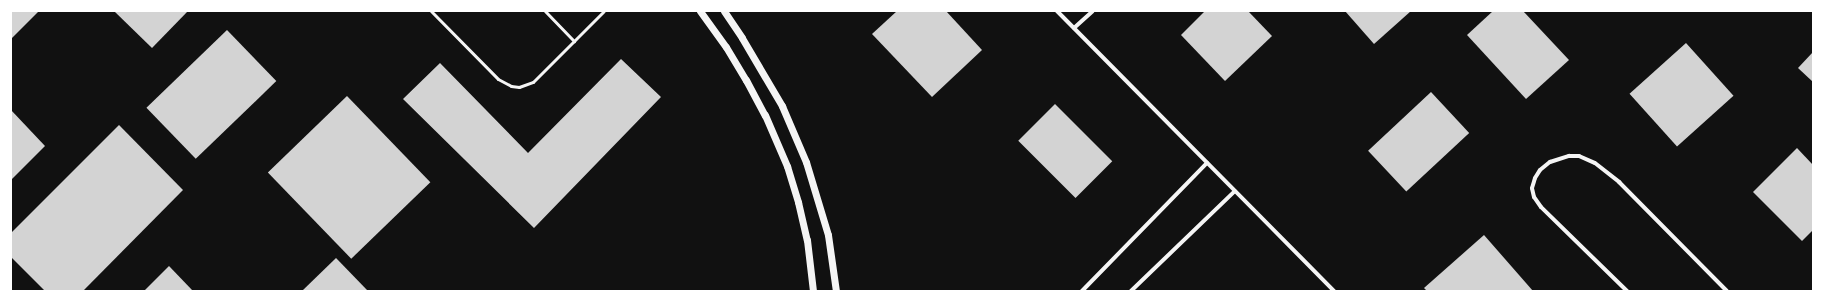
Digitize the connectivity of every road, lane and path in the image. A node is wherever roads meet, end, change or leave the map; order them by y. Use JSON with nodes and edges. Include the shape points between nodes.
{"nodes":[{"id":1,"x":430,"y":11,"type":"edge"},
{"id":2,"x":545,"y":11,"type":"edge"},
{"id":3,"x":604,"y":11,"type":"edge"},
{"id":4,"x":700,"y":11,"type":"edge"},
{"id":5,"x":724,"y":11,"type":"edge"},
{"id":6,"x":1057,"y":11,"type":"edge"},
{"id":7,"x":1093,"y":11,"type":"edge"},
{"id":8,"x":1074,"y":28,"type":"junction"},
{"id":9,"x":574,"y":40,"type":"junction"},
{"id":10,"x":1207,"y":163,"type":"junction"},
{"id":11,"x":1235,"y":191,"type":"junction"},
{"id":12,"x":813,"y":291,"type":"edge"},
{"id":13,"x":836,"y":291,"type":"edge"},
{"id":14,"x":1082,"y":291,"type":"edge"},
{"id":15,"x":1131,"y":291,"type":"edge"},
{"id":16,"x":1334,"y":291,"type":"edge"},
{"id":17,"x":1627,"y":291,"type":"edge"},
{"id":18,"x":1727,"y":291,"type":"edge"}],
"edges":[{"from":1,"to":9,"type":"lane","via":[[498,79],[511,86],[533,82]]},
{"from":2,"to":9,"type":"lane"},
{"from":3,"to":9,"type":"lane"},
{"from":4,"to":12,"type":"street","via":[[746,80],[765,115],[787,166],[807,240]]},
{"from":5,"to":13,"type":"street","via":[[779,100],[806,162],[828,235]]},
{"from":6,"to":8,"type":"street"},
{"from":7,"to":8,"type":"street"},
{"from":8,"to":10,"type":"street"},
{"from":10,"to":11,"type":"street"},
{"from":10,"to":14,"type":"street"},
{"from":11,"to":15,"type":"street"},
{"from":11,"to":16,"type":"street"},
{"from":17,"to":18,"type":"street","via":[[1541,207],[1534,197],[1532,188],[1535,178],[1550,162],[1569,156],[1579,156],[1596,163],[1619,182]]}]}
